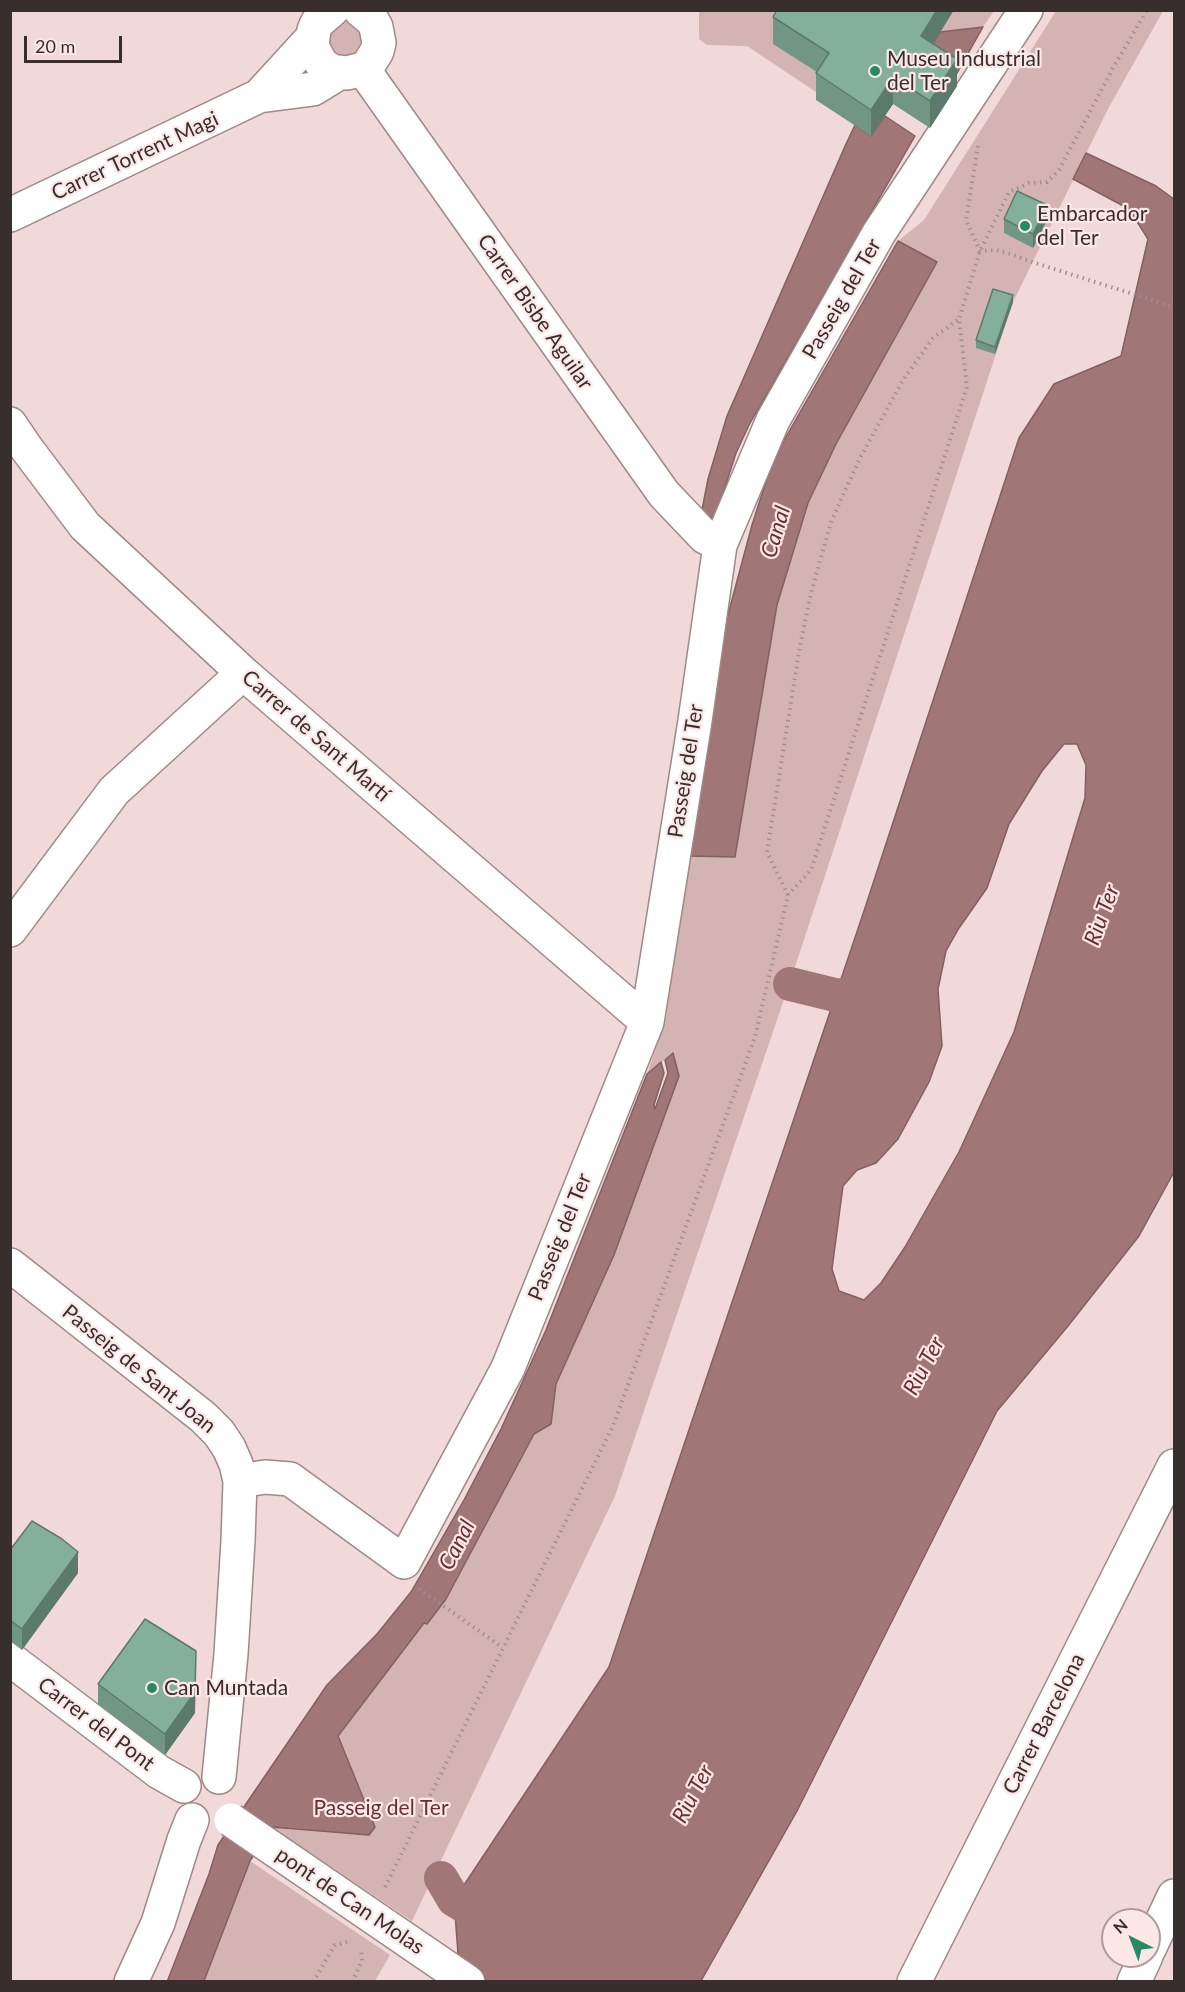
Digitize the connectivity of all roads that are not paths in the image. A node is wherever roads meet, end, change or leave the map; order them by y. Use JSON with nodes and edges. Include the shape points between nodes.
{"nodes":[{"id":1,"x":1026,"y":10,"type":"edge"},
{"id":2,"x":347,"y":17,"type":"edge"},
{"id":3,"x":351,"y":71,"type":"junction"},
{"id":4,"x":259,"y":96,"type":"junction"},
{"id":5,"x":10,"y":215,"type":"edge"},
{"id":6,"x":10,"y":424,"type":"edge"},
{"id":7,"x":720,"y":545,"type":"junction"},
{"id":8,"x":243,"y":673,"type":"junction"},
{"id":9,"x":10,"y":930,"type":"edge"},
{"id":10,"x":647,"y":1022,"type":"junction"},
{"id":11,"x":10,"y":1265,"type":"edge"},
{"id":12,"x":1174,"y":1466,"type":"edge"},
{"id":13,"x":240,"y":1481,"type":"junction"},
{"id":14,"x":10,"y":1659,"type":"edge"},
{"id":15,"x":219,"y":1777,"type":"junction"},
{"id":16,"x":184,"y":1786,"type":"junction"},
{"id":17,"x":228,"y":1817,"type":"junction"},
{"id":18,"x":192,"y":1820,"type":"junction"},
{"id":19,"x":1174,"y":1896,"type":"edge"},
{"id":20,"x":1161,"y":1924,"type":"edge"},
{"id":21,"x":1140,"y":1968,"type":"edge"},
{"id":22,"x":131,"y":1982,"type":"edge"},
{"id":23,"x":468,"y":1982,"type":"edge"},
{"id":24,"x":914,"y":1982,"type":"edge"},
{"id":25,"x":1134,"y":1982,"type":"edge"}],
"edges":[{"from":1,"to":7,"type":"street","name":"Passeig del Ter","via":[[879,233],[773,420]]},
{"from":2,"to":3,"type":"street","via":[[379,43],[369,64]]},
{"from":2,"to":3,"type":"street","name":"Carrer Bisbe Aguilar","via":[[312,46],[324,66]]},
{"from":2,"to":4,"type":"street","name":"Carrer Torrent Magi"},
{"from":3,"to":4,"type":"street","name":"Carrer Torrent Magi","via":[[313,89]]},
{"from":3,"to":7,"type":"street","name":"Carrer Bisbe Aguilar","via":[[664,494],[705,537]]},
{"from":4,"to":5,"type":"street","name":"Carrer Torrent Magi"},
{"from":6,"to":8,"type":"street","name":"Carrer de Sant Martí","via":[[85,526]]},
{"from":7,"to":10,"type":"street","name":"Passeig del Ter"},
{"from":8,"to":9,"type":"street","via":[[114,791]]},
{"from":8,"to":10,"type":"street","name":"Carrer de Sant Martí"},
{"from":10,"to":13,"type":"street","name":"Passeig del Ter","via":[[508,1368],[408,1573],[290,1479],[264,1477]]},
{"from":11,"to":13,"type":"street","name":"Passeig de Sant Joan","via":[[203,1417],[229,1449]]},
{"from":12,"to":24,"type":"street","name":"Carrer Barcelona"},
{"from":13,"to":15,"type":"street","via":[[231,1654]]},
{"from":14,"to":16,"type":"street","name":"Carrer del Pont","via":[[159,1772]]},
{"from":15,"to":16,"type":"street","via":[[199,1774]]},
{"from":15,"to":17,"type":"street","via":[[231,1795]]},
{"from":16,"to":18,"type":"street","via":[[182,1806]]},
{"from":17,"to":18,"type":"street","via":[[210,1824]]},
{"from":17,"to":23,"type":"street","name":"pont de Can Molas","bridge":true},
{"from":18,"to":22,"type":"street","via":[[158,1923]]},
{"from":19,"to":20,"type":"street"},
{"from":21,"to":25,"type":"street"}]}
